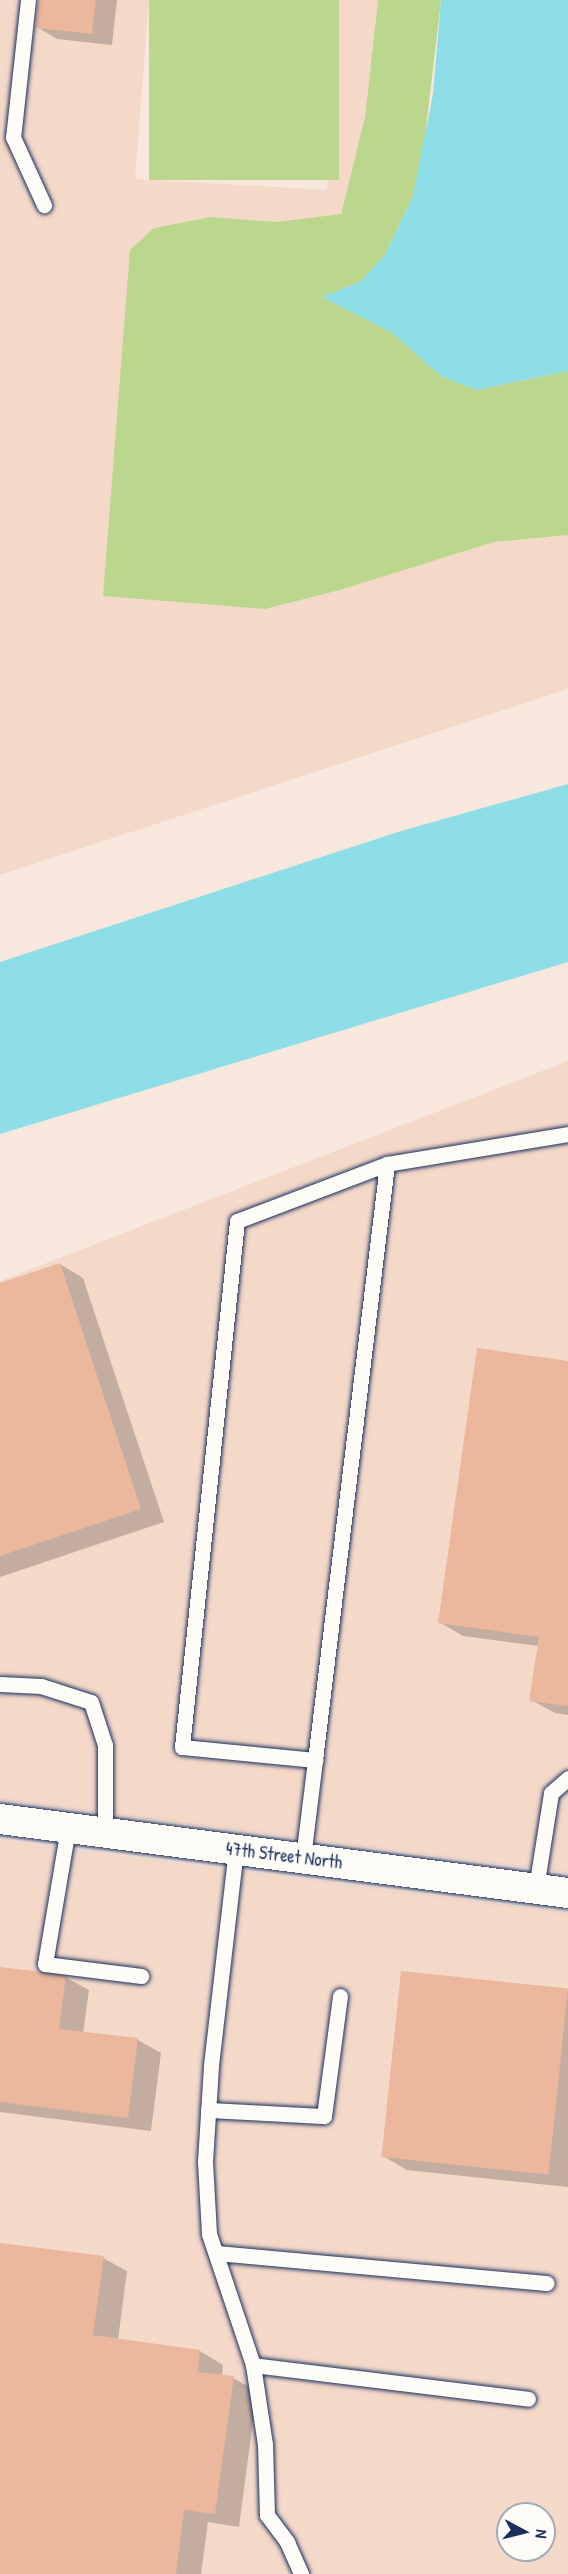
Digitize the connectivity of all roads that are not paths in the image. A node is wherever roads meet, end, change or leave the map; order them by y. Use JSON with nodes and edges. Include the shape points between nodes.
{"nodes":[{"id":1,"x":28,"y":0,"type":"edge"},
{"id":2,"x":44,"y":205,"type":"dead end"},
{"id":3,"x":568,"y":1134,"type":"edge"},
{"id":4,"x":387,"y":1164,"type":"junction"},
{"id":5,"x":0,"y":1683,"type":"edge"},
{"id":6,"x":315,"y":1760,"type":"junction"},
{"id":7,"x":568,"y":1778,"type":"edge"},
{"id":8,"x":0,"y":1819,"type":"edge"},
{"id":9,"x":68,"y":1828,"type":"junction"},
{"id":10,"x":105,"y":1833,"type":"junction"},
{"id":11,"x":236,"y":1849,"type":"junction"},
{"id":12,"x":303,"y":1858,"type":"junction"},
{"id":13,"x":536,"y":1888,"type":"junction"},
{"id":14,"x":568,"y":1893,"type":"edge"},
{"id":15,"x":141,"y":1976,"type":"dead end"},
{"id":16,"x":340,"y":1996,"type":"dead end"},
{"id":17,"x":208,"y":2109,"type":"junction"},
{"id":18,"x":216,"y":2253,"type":"junction"},
{"id":19,"x":547,"y":2283,"type":"dead end"},
{"id":20,"x":253,"y":2365,"type":"junction"},
{"id":21,"x":528,"y":2399,"type":"dead end"},
{"id":22,"x":301,"y":2574,"type":"edge"}],
"edges":[{"from":1,"to":2,"type":"lane","via":[[13,136]]},
{"from":3,"to":4,"type":"lane"},
{"from":4,"to":6,"type":"lane"},
{"from":4,"to":6,"type":"lane","via":[[237,1221],[182,1747]]},
{"from":5,"to":10,"type":"lane","via":[[40,1686],[92,1702],[105,1745]]},
{"from":6,"to":12,"type":"lane"},
{"from":7,"to":13,"type":"lane","via":[[551,1792]]},
{"from":8,"to":9,"type":"street","name":"47th Street North"},
{"from":9,"to":10,"type":"street","name":"47th Street North"},
{"from":9,"to":15,"type":"lane","via":[[45,1964]]},
{"from":10,"to":11,"type":"street","name":"47th Street North"},
{"from":11,"to":12,"type":"street","name":"47th Street North"},
{"from":11,"to":17,"type":"lane"},
{"from":12,"to":13,"type":"street","name":"47th Street North"},
{"from":13,"to":14,"type":"street","name":"47th Street North"},
{"from":16,"to":17,"type":"lane","via":[[324,2116]]},
{"from":17,"to":18,"type":"lane","via":[[205,2162],[209,2234]]},
{"from":18,"to":19,"type":"lane"},
{"from":18,"to":20,"type":"lane"},
{"from":20,"to":21,"type":"lane"},
{"from":20,"to":22,"type":"lane","via":[[265,2444],[267,2515],[287,2542]]}]}
